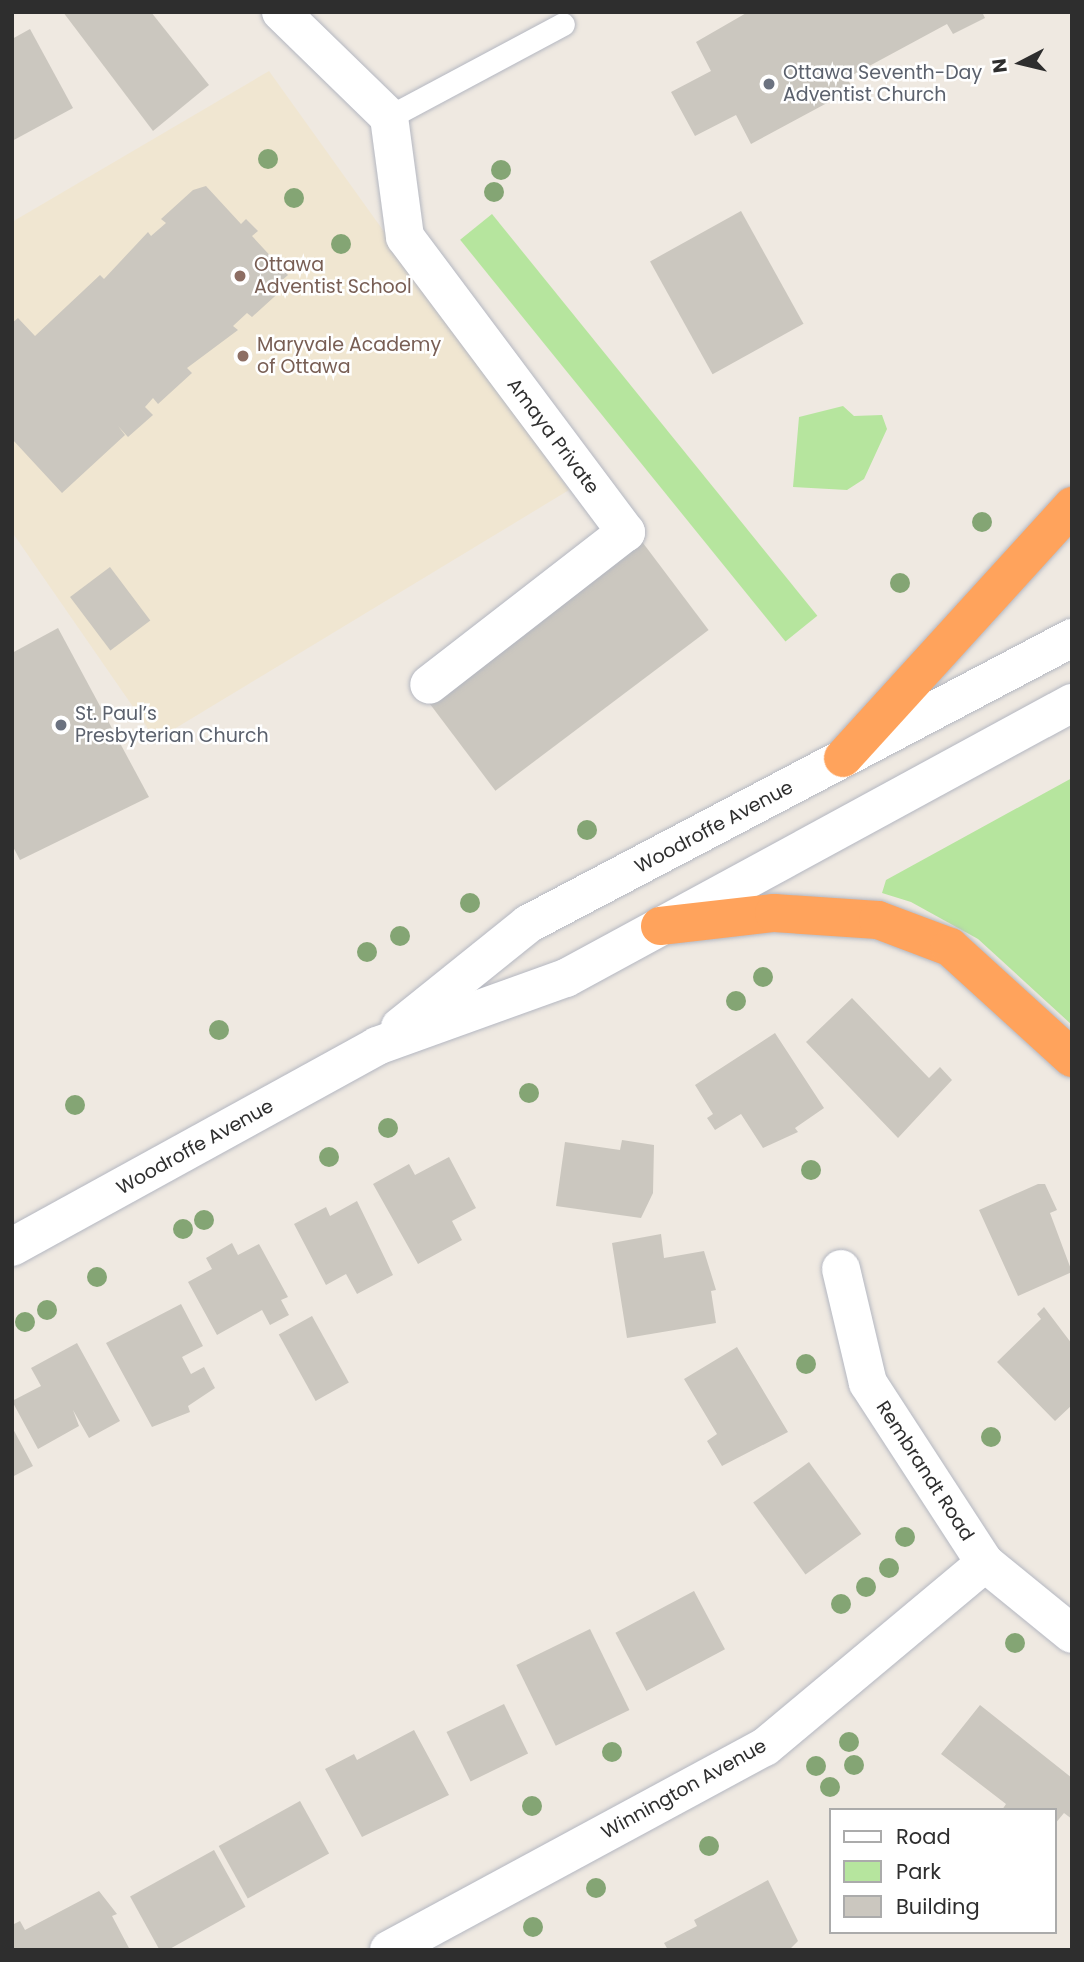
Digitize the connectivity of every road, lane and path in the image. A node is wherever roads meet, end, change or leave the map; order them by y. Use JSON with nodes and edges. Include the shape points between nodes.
{"nodes":[{"id":1,"x":281,"y":12,"type":"edge"},
{"id":2,"x":563,"y":24,"type":"dead end"},
{"id":3,"x":389,"y":117,"type":"junction"},
{"id":4,"x":1072,"y":506,"type":"edge"},
{"id":5,"x":1072,"y":638,"type":"edge"},
{"id":6,"x":429,"y":685,"type":"dead end"},
{"id":7,"x":1072,"y":703,"type":"edge"},
{"id":8,"x":843,"y":758,"type":"junction"},
{"id":9,"x":660,"y":926,"type":"junction"},
{"id":10,"x":377,"y":1046,"type":"junction"},
{"id":11,"x":1072,"y":1058,"type":"edge"},
{"id":12,"x":12,"y":1247,"type":"edge"},
{"id":13,"x":841,"y":1269,"type":"dead end"},
{"id":14,"x":985,"y":1563,"type":"junction"},
{"id":15,"x":1072,"y":1634,"type":"edge"},
{"id":16,"x":389,"y":1950,"type":"edge"}],
"edges":[{"from":1,"to":3,"type":"street"},
{"from":2,"to":3,"type":"lane"},
{"from":3,"to":6,"type":"street","name":"Amaya Private","via":[[405,237],[626,532]]},
{"from":4,"to":8,"type":"highway"},
{"from":5,"to":8,"type":"street","name":"Woodroffe Avenue"},
{"from":7,"to":9,"type":"street","name":"Woodroffe Avenue"},
{"from":8,"to":10,"type":"street","name":"Woodroffe Avenue","via":[[528,924]]},
{"from":9,"to":10,"type":"street","name":"Woodroffe Avenue","via":[[566,978]]},
{"from":9,"to":11,"type":"highway","via":[[774,913],[878,920],[950,947]]},
{"from":10,"to":12,"type":"street","name":"Woodroffe Avenue"},
{"from":13,"to":14,"type":"street","name":"Rembrandt Road","via":[[868,1383]]},
{"from":14,"to":15,"type":"street","name":"Rembrandt Road"},
{"from":14,"to":16,"type":"street","name":"Winnington Avenue","via":[[765,1746]]}]}
